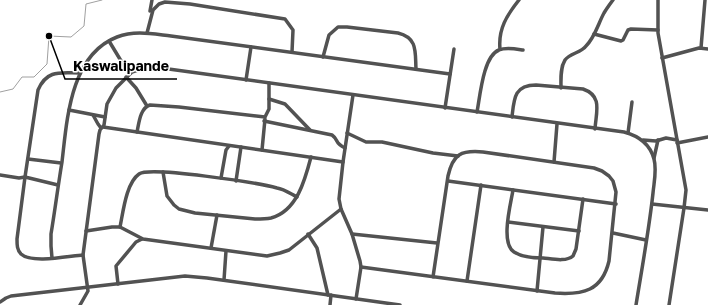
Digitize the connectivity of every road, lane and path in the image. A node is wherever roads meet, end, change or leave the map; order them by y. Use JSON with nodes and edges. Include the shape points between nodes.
{"nodes":[{"id":1,"x":152,"y":0,"type":"edge"},
{"id":2,"x":519,"y":0,"type":"edge"},
{"id":3,"x":613,"y":0,"type":"edge"},
{"id":4,"x":658,"y":0,"type":"edge"},
{"id":5,"x":705,"y":0,"type":"edge"},
{"id":6,"x":151,"y":14,"type":"junction"},
{"id":7,"x":658,"y":30,"type":"junction"},
{"id":8,"x":147,"y":33,"type":"junction"},
{"id":9,"x":594,"y":34,"type":"junction"},
{"id":10,"x":109,"y":41,"type":"junction"},
{"id":11,"x":251,"y":47,"type":"junction"},
{"id":12,"x":701,"y":48,"type":"junction"},
{"id":13,"x":454,"y":49,"type":"dead end"},
{"id":14,"x":500,"y":49,"type":"junction"},
{"id":15,"x":708,"y":49,"type":"edge"},
{"id":16,"x":523,"y":50,"type":"dead end"},
{"id":17,"x":292,"y":52,"type":"junction"},
{"id":18,"x":323,"y":57,"type":"junction"},
{"id":19,"x":662,"y":58,"type":"junction"},
{"id":20,"x":416,"y":70,"type":"junction"},
{"id":21,"x":80,"y":73,"type":"junction"},
{"id":22,"x":450,"y":74,"type":"junction"},
{"id":23,"x":128,"y":75,"type":"junction"},
{"id":24,"x":246,"y":80,"type":"junction"},
{"id":25,"x":269,"y":84,"type":"junction"},
{"id":26,"x":561,"y":88,"type":"junction"},
{"id":27,"x":354,"y":95,"type":"junction"},
{"id":28,"x":269,"y":99,"type":"junction"},
{"id":29,"x":632,"y":102,"type":"dead end"},
{"id":30,"x":147,"y":106,"type":"junction"},
{"id":31,"x":445,"y":108,"type":"junction"},
{"id":32,"x":69,"y":110,"type":"junction"},
{"id":33,"x":477,"y":112,"type":"junction"},
{"id":34,"x":93,"y":115,"type":"junction"},
{"id":35,"x":105,"y":117,"type":"junction"},
{"id":36,"x":512,"y":117,"type":"junction"},
{"id":37,"x":265,"y":120,"type":"junction"},
{"id":38,"x":557,"y":124,"type":"junction"},
{"id":39,"x":102,"y":128,"type":"junction"},
{"id":40,"x":595,"y":129,"type":"junction"},
{"id":41,"x":311,"y":130,"type":"junction"},
{"id":42,"x":137,"y":132,"type":"junction"},
{"id":43,"x":347,"y":133,"type":"junction"},
{"id":44,"x":628,"y":133,"type":"junction"},
{"id":45,"x":708,"y":137,"type":"edge"},
{"id":46,"x":643,"y":140,"type":"junction"},
{"id":47,"x":658,"y":140,"type":"junction"},
{"id":48,"x":677,"y":141,"type":"junction"},
{"id":49,"x":229,"y":146,"type":"junction"},
{"id":50,"x":241,"y":147,"type":"junction"},
{"id":51,"x":345,"y":148,"type":"junction"},
{"id":52,"x":262,"y":150,"type":"junction"},
{"id":53,"x":458,"y":156,"type":"junction"},
{"id":54,"x":28,"y":158,"type":"junction"},
{"id":55,"x":311,"y":158,"type":"junction"},
{"id":56,"x":654,"y":158,"type":"junction"},
{"id":57,"x":343,"y":162,"type":"junction"},
{"id":58,"x":554,"y":162,"type":"junction"},
{"id":59,"x":61,"y":164,"type":"junction"},
{"id":60,"x":163,"y":172,"type":"junction"},
{"id":61,"x":0,"y":175,"type":"edge"},
{"id":62,"x":25,"y":177,"type":"junction"},
{"id":63,"x":221,"y":178,"type":"junction"},
{"id":64,"x":236,"y":181,"type":"junction"},
{"id":65,"x":448,"y":181,"type":"junction"},
{"id":66,"x":58,"y":185,"type":"junction"},
{"id":67,"x":481,"y":186,"type":"junction"},
{"id":68,"x":513,"y":190,"type":"junction"},
{"id":69,"x":297,"y":197,"type":"junction"},
{"id":70,"x":583,"y":199,"type":"junction"},
{"id":71,"x":616,"y":204,"type":"junction"},
{"id":72,"x":652,"y":204,"type":"junction"},
{"id":73,"x":684,"y":208,"type":"junction"},
{"id":74,"x":341,"y":209,"type":"junction"},
{"id":75,"x":708,"y":210,"type":"edge"},
{"id":76,"x":217,"y":215,"type":"junction"},
{"id":77,"x":508,"y":222,"type":"junction"},
{"id":78,"x":120,"y":227,"type":"junction"},
{"id":79,"x":543,"y":227,"type":"junction"},
{"id":80,"x":86,"y":231,"type":"junction"},
{"id":81,"x":579,"y":231,"type":"junction"},
{"id":82,"x":613,"y":233,"type":"junction"},
{"id":83,"x":308,"y":234,"type":"junction"},
{"id":84,"x":352,"y":234,"type":"junction"},
{"id":85,"x":143,"y":239,"type":"junction"},
{"id":86,"x":646,"y":240,"type":"junction"},
{"id":87,"x":437,"y":243,"type":"junction"},
{"id":88,"x":211,"y":248,"type":"junction"},
{"id":89,"x":226,"y":251,"type":"junction"},
{"id":90,"x":83,"y":255,"type":"junction"},
{"id":91,"x":52,"y":258,"type":"junction"},
{"id":92,"x":540,"y":258,"type":"junction"},
{"id":93,"x":361,"y":267,"type":"junction"},
{"id":94,"x":433,"y":276,"type":"junction"},
{"id":95,"x":224,"y":280,"type":"junction"},
{"id":96,"x":467,"y":281,"type":"junction"},
{"id":97,"x":118,"y":284,"type":"junction"},
{"id":98,"x":88,"y":288,"type":"junction"},
{"id":99,"x":538,"y":290,"type":"junction"},
{"id":100,"x":330,"y":295,"type":"junction"},
{"id":101,"x":356,"y":299,"type":"junction"},
{"id":102,"x":0,"y":301,"type":"edge"},
{"id":103,"x":80,"y":305,"type":"edge"},
{"id":104,"x":330,"y":305,"type":"edge"},
{"id":105,"x":400,"y":305,"type":"edge"},
{"id":106,"x":636,"y":305,"type":"edge"},
{"id":107,"x":669,"y":305,"type":"edge"}],
"edges":[{"from":1,"to":6,"type":"street"},
{"from":2,"to":14,"type":"street","via":[[502,27]]},
{"from":3,"to":9,"type":"street"},
{"from":4,"to":7,"type":"street"},
{"from":5,"to":12,"type":"street"},
{"from":6,"to":8,"type":"street"},
{"from":6,"to":17,"type":"street","via":[[156,6],[168,2],[282,18],[292,27]]},
{"from":7,"to":9,"type":"street","via":[[631,29],[621,41]]},
{"from":7,"to":19,"type":"street"},
{"from":8,"to":10,"type":"street","via":[[124,35]]},
{"from":8,"to":11,"type":"street"},
{"from":9,"to":26,"type":"street","via":[[583,49],[565,60]]},
{"from":10,"to":21,"type":"street","via":[[97,50]]},
{"from":10,"to":23,"type":"street"},
{"from":11,"to":17,"type":"street"},
{"from":11,"to":24,"type":"street"},
{"from":12,"to":15,"type":"street"},
{"from":12,"to":19,"type":"street"},
{"from":13,"to":22,"type":"street"},
{"from":14,"to":16,"type":"street"},
{"from":14,"to":33,"type":"street","via":[[486,66]]},
{"from":17,"to":18,"type":"street"},
{"from":18,"to":20,"type":"street"},
{"from":18,"to":20,"type":"street","via":[[329,35],[338,27],[398,33],[413,42]]},
{"from":19,"to":48,"type":"street"},
{"from":20,"to":22,"type":"street"},
{"from":21,"to":32,"type":"street"},
{"from":21,"to":54,"type":"street","via":[[52,74],[42,83],[36,97]]},
{"from":22,"to":31,"type":"street"},
{"from":23,"to":24,"type":"street","via":[[141,69],[156,68]]},
{"from":23,"to":30,"type":"street"},
{"from":23,"to":35,"type":"street","via":[[108,101]]},
{"from":24,"to":25,"type":"street"},
{"from":25,"to":27,"type":"street"},
{"from":25,"to":28,"type":"street"},
{"from":26,"to":36,"type":"street","via":[[529,85],[518,91]]},
{"from":26,"to":40,"type":"street","via":[[583,89],[593,94],[597,103]]},
{"from":27,"to":31,"type":"street"},
{"from":27,"to":43,"type":"street"},
{"from":28,"to":37,"type":"street"},
{"from":28,"to":41,"type":"street","via":[[285,104]]},
{"from":29,"to":44,"type":"street"},
{"from":30,"to":37,"type":"street","via":[[179,107]]},
{"from":30,"to":42,"type":"street","via":[[142,113]]},
{"from":31,"to":33,"type":"street"},
{"from":32,"to":34,"type":"street"},
{"from":32,"to":59,"type":"street"},
{"from":33,"to":36,"type":"street"},
{"from":34,"to":35,"type":"street"},
{"from":34,"to":39,"type":"street"},
{"from":35,"to":39,"type":"street"},
{"from":36,"to":38,"type":"street"},
{"from":37,"to":41,"type":"street"},
{"from":37,"to":52,"type":"street"},
{"from":38,"to":40,"type":"street"},
{"from":38,"to":58,"type":"street"},
{"from":39,"to":42,"type":"street"},
{"from":39,"to":80,"type":"street","via":[[99,134]]},
{"from":40,"to":44,"type":"street"},
{"from":41,"to":51,"type":"street","via":[[333,136],[338,145]]},
{"from":42,"to":49,"type":"street"},
{"from":43,"to":51,"type":"street"},
{"from":43,"to":53,"type":"street","via":[[366,142],[382,142]]},
{"from":44,"to":46,"type":"street"},
{"from":45,"to":48,"type":"street"},
{"from":46,"to":47,"type":"street"},
{"from":46,"to":56,"type":"street"},
{"from":47,"to":48,"type":"street","via":[[666,138]]},
{"from":47,"to":56,"type":"street"},
{"from":48,"to":73,"type":"street","via":[[685,181]]},
{"from":49,"to":50,"type":"street"},
{"from":49,"to":63,"type":"street"},
{"from":50,"to":52,"type":"street"},
{"from":50,"to":64,"type":"street"},
{"from":51,"to":57,"type":"street"},
{"from":52,"to":55,"type":"street"},
{"from":53,"to":58,"type":"street","via":[[468,151],[478,151]]},
{"from":53,"to":65,"type":"street","via":[[450,168]]},
{"from":54,"to":59,"type":"street"},
{"from":54,"to":62,"type":"street"},
{"from":55,"to":57,"type":"street"},
{"from":55,"to":69,"type":"street","via":[[303,187]]},
{"from":56,"to":72,"type":"street"},
{"from":57,"to":74,"type":"street","via":[[339,192]]},
{"from":58,"to":71,"type":"street","via":[[602,171],[609,176],[615,187]]},
{"from":59,"to":66,"type":"street"},
{"from":60,"to":63,"type":"street"},
{"from":60,"to":76,"type":"street","via":[[167,196],[176,207],[188,212]]},
{"from":60,"to":78,"type":"street","via":[[145,171],[136,176],[128,191]]},
{"from":61,"to":62,"type":"street"},
{"from":62,"to":66,"type":"street"},
{"from":62,"to":91,"type":"street","via":[[18,249],[27,257]]},
{"from":63,"to":64,"type":"street"},
{"from":64,"to":69,"type":"street","via":[[278,188]]},
{"from":65,"to":67,"type":"street"},
{"from":65,"to":87,"type":"street"},
{"from":66,"to":91,"type":"street","via":[[51,240]]},
{"from":67,"to":68,"type":"street"},
{"from":67,"to":96,"type":"street"},
{"from":68,"to":70,"type":"street"},
{"from":68,"to":77,"type":"street"},
{"from":69,"to":76,"type":"street","via":[[277,216],[270,218]]},
{"from":70,"to":71,"type":"street"},
{"from":70,"to":81,"type":"street"},
{"from":71,"to":82,"type":"street"},
{"from":72,"to":73,"type":"street"},
{"from":72,"to":86,"type":"street"},
{"from":73,"to":75,"type":"street"},
{"from":73,"to":107,"type":"street"},
{"from":74,"to":83,"type":"street"},
{"from":74,"to":84,"type":"street"},
{"from":76,"to":88,"type":"street"},
{"from":77,"to":79,"type":"street"},
{"from":77,"to":92,"type":"street","via":[[506,238],[510,249],[521,255]]},
{"from":78,"to":80,"type":"street"},
{"from":78,"to":85,"type":"street"},
{"from":79,"to":81,"type":"street"},
{"from":79,"to":92,"type":"street"},
{"from":80,"to":90,"type":"street"},
{"from":81,"to":92,"type":"street","via":[[575,254],[572,257],[558,260]]},
{"from":82,"to":86,"type":"street"},
{"from":82,"to":99,"type":"street","via":[[607,269],[603,279],[596,286],[570,294]]},
{"from":83,"to":89,"type":"street","via":[[289,250],[274,255]]},
{"from":83,"to":100,"type":"street","via":[[317,248]]},
{"from":84,"to":87,"type":"street"},
{"from":84,"to":93,"type":"street"},
{"from":85,"to":88,"type":"street"},
{"from":85,"to":97,"type":"street","via":[[136,242],[116,266]]},
{"from":86,"to":106,"type":"street"},
{"from":87,"to":94,"type":"street"},
{"from":88,"to":89,"type":"street"},
{"from":89,"to":95,"type":"street"},
{"from":90,"to":91,"type":"street"},
{"from":90,"to":98,"type":"street"},
{"from":92,"to":99,"type":"street"},
{"from":93,"to":94,"type":"street"},
{"from":93,"to":101,"type":"street"},
{"from":94,"to":96,"type":"street"},
{"from":95,"to":97,"type":"street","via":[[185,276]]},
{"from":95,"to":100,"type":"street"},
{"from":96,"to":99,"type":"street"},
{"from":97,"to":98,"type":"street"},
{"from":98,"to":102,"type":"street","via":[[11,296]]},
{"from":98,"to":103,"type":"street","via":[[88,293]]},
{"from":100,"to":101,"type":"street"},
{"from":100,"to":104,"type":"street"},
{"from":101,"to":105,"type":"street"}]}
